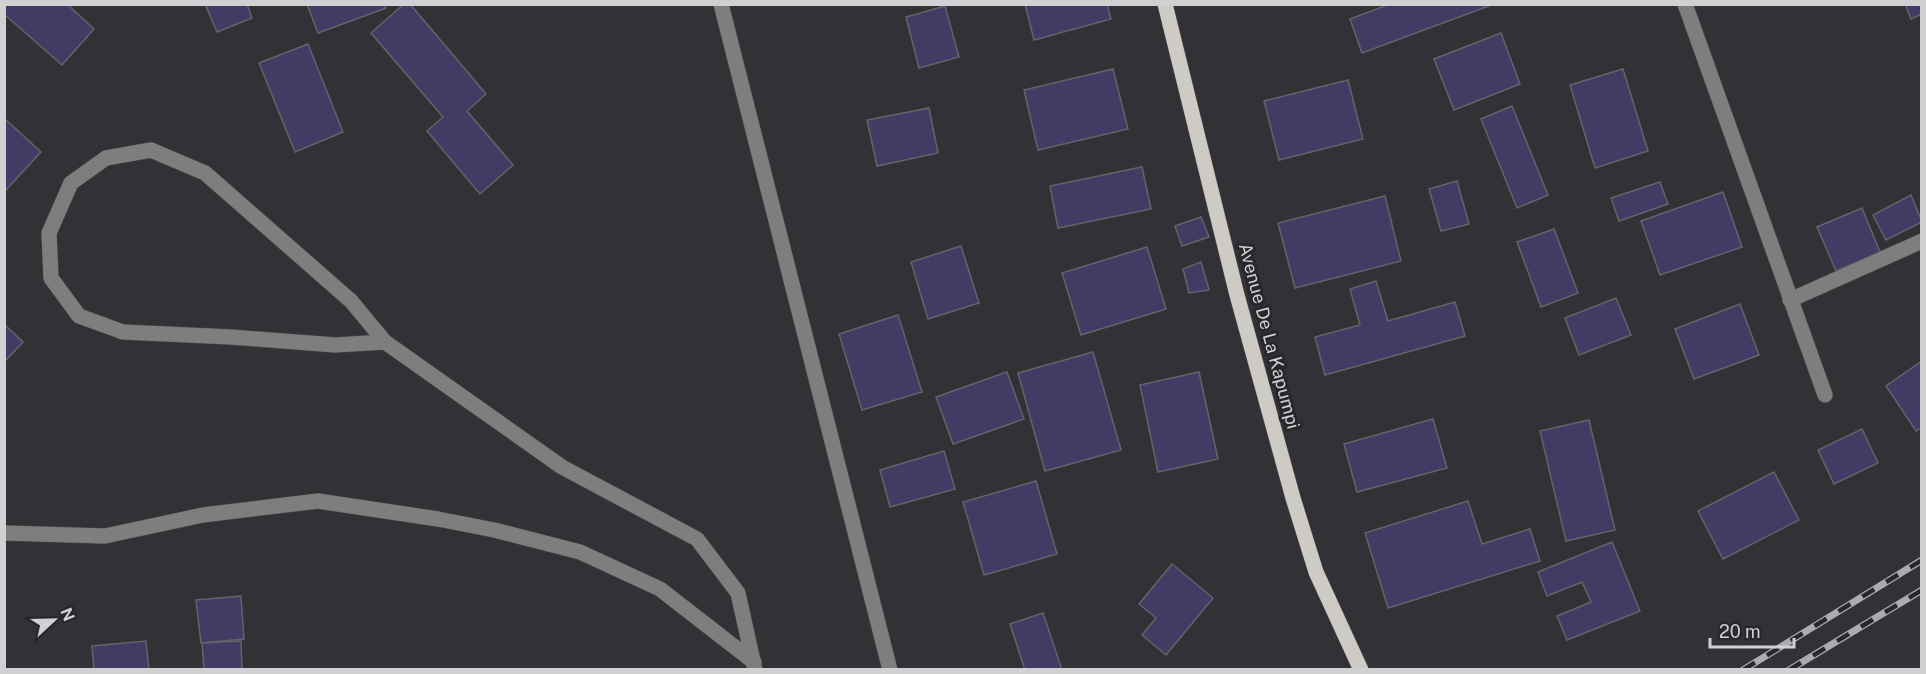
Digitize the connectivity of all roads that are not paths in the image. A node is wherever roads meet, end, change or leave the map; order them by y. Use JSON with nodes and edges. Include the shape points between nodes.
{"nodes":[{"id":1,"x":721,"y":4,"type":"edge"},
{"id":2,"x":1165,"y":4,"type":"edge"},
{"id":3,"x":1685,"y":4,"type":"edge"},
{"id":4,"x":1922,"y":240,"type":"edge"},
{"id":5,"x":1790,"y":300,"type":"junction"},
{"id":6,"x":385,"y":342,"type":"junction"},
{"id":7,"x":1825,"y":395,"type":"dead end"},
{"id":8,"x":4,"y":533,"type":"edge"},
{"id":9,"x":754,"y":665,"type":"edge"},
{"id":10,"x":890,"y":669,"type":"edge"},
{"id":11,"x":1361,"y":669,"type":"edge"}],
"edges":[{"from":1,"to":10,"type":"street"},
{"from":2,"to":11,"type":"main road","name":"Avenue De La Kapumpi","via":[[1237,295],[1293,498],[1316,572]]},
{"from":3,"to":5,"type":"street"},
{"from":4,"to":5,"type":"street"},
{"from":5,"to":7,"type":"street"},
{"from":6,"to":6,"type":"street","via":[[351,301],[205,173],[151,150],[106,158],[71,183],[49,233],[51,278],[79,316],[123,332],[335,345]]},
{"from":6,"to":9,"type":"street","via":[[562,466],[697,539],[738,593]]},
{"from":8,"to":9,"type":"street","via":[[105,536],[203,515],[318,501],[438,519],[590,557],[660,589]]}]}
